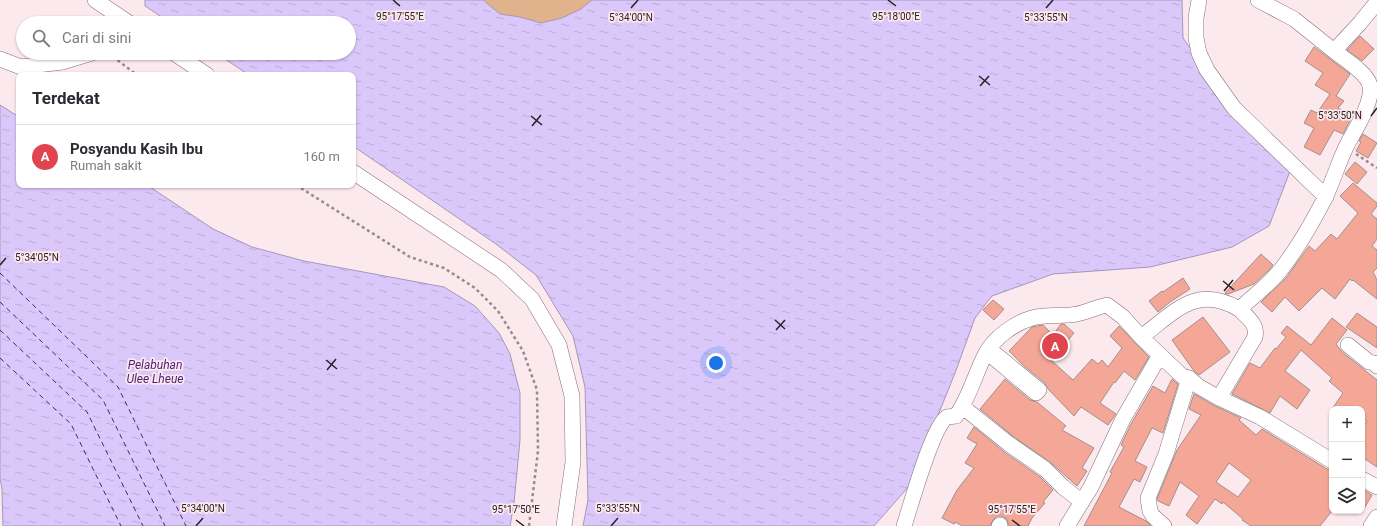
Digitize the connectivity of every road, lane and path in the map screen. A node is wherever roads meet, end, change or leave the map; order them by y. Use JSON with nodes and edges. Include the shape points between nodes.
{"nodes":[{"id":1,"x":95,"y":0,"type":"edge"},
{"id":2,"x":1199,"y":0,"type":"edge"},
{"id":3,"x":1258,"y":0,"type":"edge"},
{"id":4,"x":1377,"y":2,"type":"edge"},
{"id":5,"x":119,"y":16,"type":"edge"},
{"id":6,"x":1334,"y":51,"type":"junction"},
{"id":7,"x":0,"y":59,"type":"edge"},
{"id":8,"x":69,"y":60,"type":"edge"},
{"id":9,"x":117,"y":60,"type":"edge"},
{"id":10,"x":184,"y":60,"type":"edge"},
{"id":11,"x":133,"y":72,"type":"edge"},
{"id":12,"x":202,"y":72,"type":"edge"},
{"id":13,"x":1346,"y":148,"type":"junction"},
{"id":14,"x":1377,"y":168,"type":"edge"},
{"id":15,"x":356,"y":174,"type":"edge"},
{"id":16,"x":301,"y":188,"type":"edge"},
{"id":17,"x":1326,"y":197,"type":"junction"},
{"id":18,"x":1239,"y":309,"type":"junction"},
{"id":19,"x":1141,"y":336,"type":"junction"},
{"id":20,"x":1348,"y":345,"type":"dead end"},
{"id":21,"x":1160,"y":355,"type":"junction"},
{"id":22,"x":1377,"y":366,"type":"edge"},
{"id":23,"x":1189,"y":378,"type":"junction"},
{"id":24,"x":1219,"y":398,"type":"junction"},
{"id":25,"x":963,"y":407,"type":"junction"},
{"id":26,"x":1329,"y":459,"type":"edge"},
{"id":27,"x":1365,"y":481,"type":"edge"},
{"id":28,"x":1377,"y":487,"type":"edge"},
{"id":29,"x":1082,"y":502,"type":"junction"},
{"id":30,"x":1377,"y":517,"type":"edge"},
{"id":31,"x":529,"y":526,"type":"edge"},
{"id":32,"x":564,"y":526,"type":"edge"},
{"id":33,"x":904,"y":526,"type":"edge"},
{"id":34,"x":1067,"y":526,"type":"edge"},
{"id":35,"x":1164,"y":526,"type":"edge"},
{"id":36,"x":1371,"y":526,"type":"edge"}],
"edges":[{"from":1,"to":5,"type":"street"},
{"from":2,"to":17,"type":"street","via":[[1196,38],[1199,53],[1207,70],[1234,108]]},
{"from":3,"to":6,"type":"street","via":[[1294,19]]},
{"from":4,"to":6,"type":"street"},
{"from":6,"to":13,"type":"street","via":[[1362,73],[1370,84],[1367,104]]},
{"from":7,"to":8,"type":"street","via":[[21,67]]},
{"from":9,"to":11,"type":"path"},
{"from":10,"to":12,"type":"street"},
{"from":13,"to":14,"type":"path"},
{"from":13,"to":17,"type":"street"},
{"from":15,"to":32,"type":"street","via":[[501,270],[532,298],[559,345],[572,396],[573,462]]},
{"from":16,"to":31,"type":"path","via":[[410,257],[444,268],[475,288],[498,311],[522,351],[537,390],[538,451]]},
{"from":17,"to":18,"type":"street","via":[[1278,272]]},
{"from":18,"to":19,"type":"street","via":[[1215,299],[1194,300]]},
{"from":18,"to":24,"type":"street","via":[[1254,325],[1255,337]]},
{"from":19,"to":21,"type":"street"},
{"from":19,"to":25,"type":"street","via":[[1107,305],[1078,314],[1031,318],[1002,334],[994,342],[987,352]]},
{"from":20,"to":22,"type":"street"},
{"from":21,"to":23,"type":"street","via":[[1182,376]]},
{"from":21,"to":29,"type":"street"},
{"from":23,"to":24,"type":"street"},
{"from":23,"to":35,"type":"street","via":[[1166,454],[1148,498],[1150,511]]},
{"from":24,"to":26,"type":"street","via":[[1260,417]]},
{"from":25,"to":29,"type":"street","via":[[1009,444],[1046,469]]},
{"from":25,"to":33,"type":"street","via":[[956,416],[947,417],[941,423],[931,444]]},
{"from":27,"to":28,"type":"street"},
{"from":29,"to":34,"type":"street"},
{"from":30,"to":36,"type":"street"}]}
